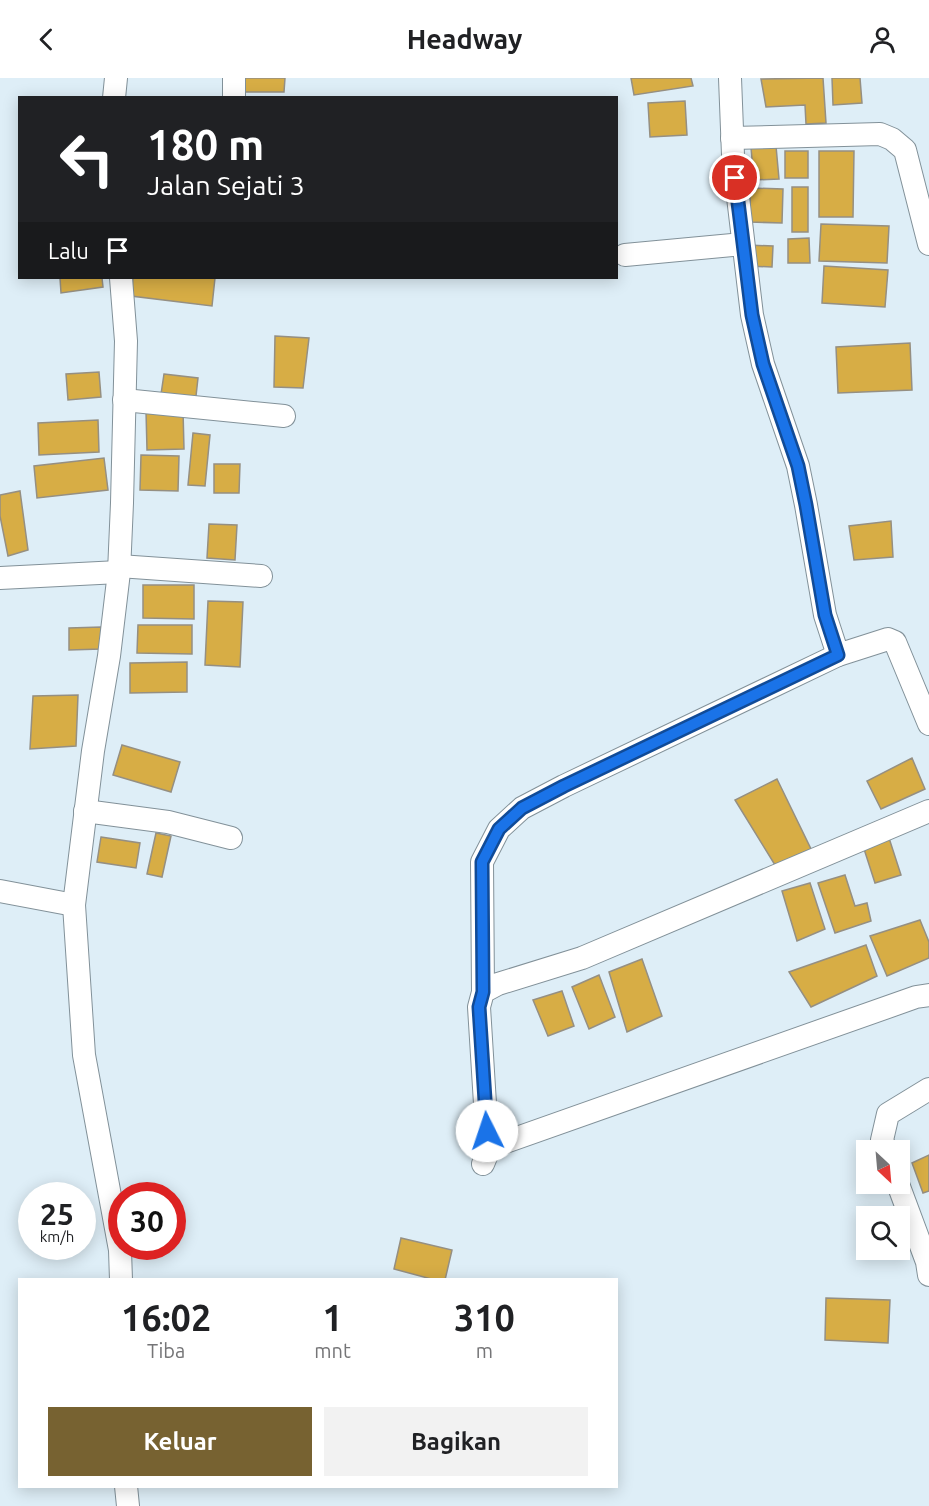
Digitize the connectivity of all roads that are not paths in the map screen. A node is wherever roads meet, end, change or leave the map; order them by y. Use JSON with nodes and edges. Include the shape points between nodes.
{"nodes":[{"id":1,"x":116,"y":78,"type":"edge"},
{"id":2,"x":234,"y":78,"type":"edge"},
{"id":3,"x":730,"y":78,"type":"edge"},
{"id":4,"x":114,"y":96,"type":"edge"},
{"id":5,"x":234,"y":96,"type":"edge"},
{"id":6,"x":732,"y":138,"type":"junction"},
{"id":7,"x":743,"y":244,"type":"junction"},
{"id":8,"x":929,"y":244,"type":"edge"},
{"id":9,"x":624,"y":255,"type":"dead end"},
{"id":10,"x":121,"y":279,"type":"edge"},
{"id":11,"x":124,"y":400,"type":"junction"},
{"id":12,"x":284,"y":416,"type":"dead end"},
{"id":13,"x":119,"y":569,"type":"junction"},
{"id":14,"x":261,"y":576,"type":"dead end"},
{"id":15,"x":0,"y":578,"type":"edge"},
{"id":16,"x":838,"y":655,"type":"junction"},
{"id":17,"x":929,"y":723,"type":"edge"},
{"id":18,"x":86,"y":811,"type":"junction"},
{"id":19,"x":929,"y":811,"type":"edge"},
{"id":20,"x":231,"y":838,"type":"dead end"},
{"id":21,"x":0,"y":891,"type":"edge"},
{"id":22,"x":74,"y":905,"type":"junction"},
{"id":23,"x":483,"y":992,"type":"junction"},
{"id":24,"x":929,"y":995,"type":"edge"},
{"id":25,"x":929,"y":1089,"type":"edge"},
{"id":26,"x":882,"y":1140,"type":"edge"},
{"id":27,"x":902,"y":1194,"type":"edge"},
{"id":28,"x":929,"y":1275,"type":"edge"},
{"id":29,"x":121,"y":1278,"type":"edge"},
{"id":30,"x":126,"y":1488,"type":"edge"},
{"id":31,"x":128,"y":1506,"type":"edge"}],
"edges":[{"from":1,"to":4,"type":"street"},
{"from":2,"to":5,"type":"street"},
{"from":3,"to":6,"type":"street"},
{"from":6,"to":7,"type":"street"},
{"from":6,"to":8,"type":"street","via":[[880,134],[892,139],[905,150]]},
{"from":7,"to":9,"type":"street"},
{"from":7,"to":16,"type":"street","via":[[763,364],[798,466],[825,615]]},
{"from":10,"to":11,"type":"street","via":[[126,341]]},
{"from":11,"to":12,"type":"street"},
{"from":11,"to":13,"type":"street"},
{"from":13,"to":14,"type":"street"},
{"from":13,"to":15,"type":"street"},
{"from":13,"to":18,"type":"street"},
{"from":16,"to":17,"type":"street","via":[[888,639],[895,642]]},
{"from":16,"to":23,"type":"street","via":[[564,786],[522,808],[499,829],[482,862]]},
{"from":18,"to":20,"type":"street","via":[[168,822]]},
{"from":18,"to":22,"type":"street"},
{"from":19,"to":23,"type":"street","via":[[582,958]]},
{"from":21,"to":22,"type":"street"},
{"from":22,"to":29,"type":"street","via":[[84,1055],[120,1250]]},
{"from":23,"to":24,"type":"street","via":[[479,1007],[485,1158],[497,1145]]},
{"from":25,"to":26,"type":"street","via":[[888,1114]]},
{"from":27,"to":28,"type":"street"},
{"from":30,"to":31,"type":"street"}]}
